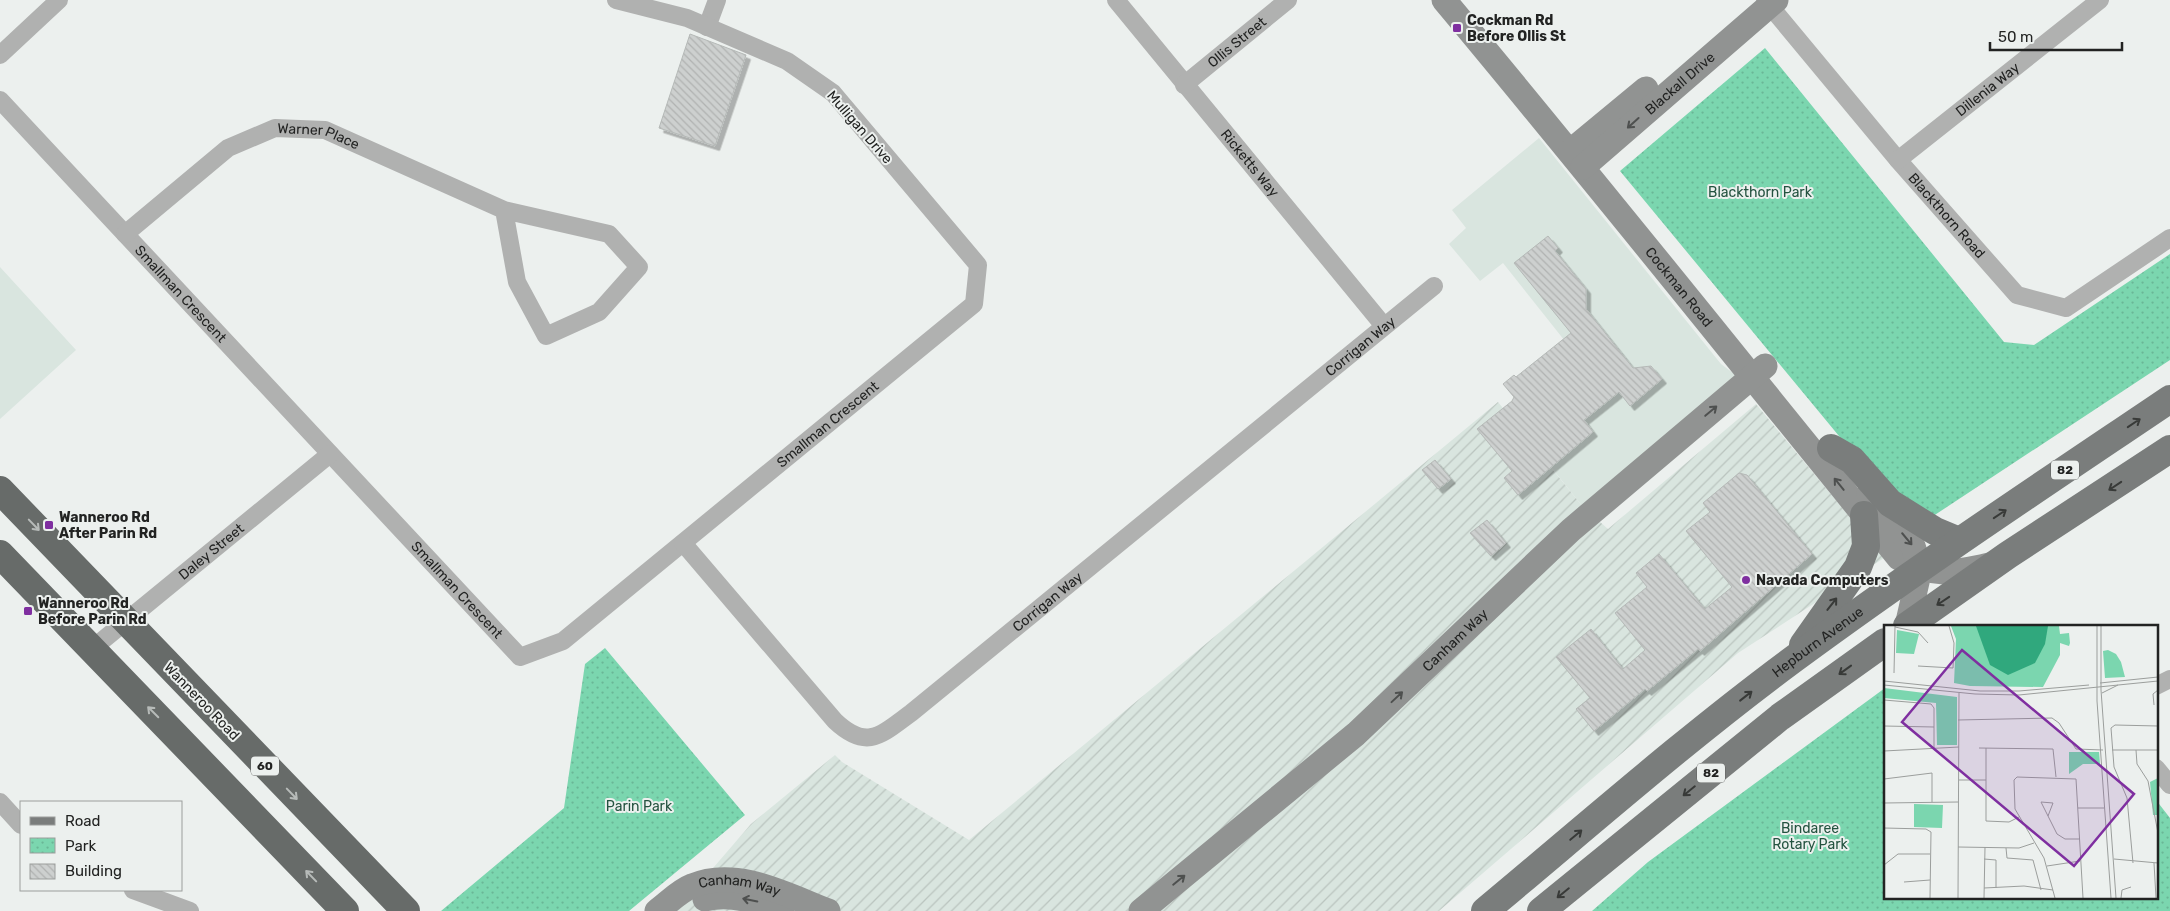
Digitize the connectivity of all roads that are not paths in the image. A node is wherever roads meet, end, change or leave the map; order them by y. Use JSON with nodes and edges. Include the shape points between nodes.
{"nodes":[{"id":1,"x":59,"y":0,"type":"edge"},
{"id":2,"x":616,"y":0,"type":"edge"},
{"id":3,"x":717,"y":0,"type":"edge"},
{"id":4,"x":1116,"y":0,"type":"edge"},
{"id":5,"x":1288,"y":0,"type":"edge"},
{"id":6,"x":1444,"y":0,"type":"edge"},
{"id":7,"x":1466,"y":0,"type":"edge"},
{"id":8,"x":2100,"y":0,"type":"edge"},
{"id":9,"x":1766,"y":1,"type":"edge"},
{"id":10,"x":706,"y":27,"type":"junction"},
{"id":11,"x":0,"y":55,"type":"edge"},
{"id":12,"x":1184,"y":85,"type":"junction"},
{"id":13,"x":0,"y":100,"type":"edge"},
{"id":14,"x":1582,"y":155,"type":"junction"},
{"id":15,"x":1898,"y":160,"type":"junction"},
{"id":16,"x":504,"y":210,"type":"junction"},
{"id":17,"x":125,"y":234,"type":"junction"},
{"id":18,"x":2170,"y":238,"type":"edge"},
{"id":19,"x":1434,"y":286,"type":"dead end"},
{"id":20,"x":974,"y":304,"type":"joint"},
{"id":21,"x":1384,"y":326,"type":"junction"},
{"id":22,"x":1764,"y":378,"type":"junction"},
{"id":23,"x":2170,"y":399,"type":"edge"},
{"id":24,"x":1831,"y":448,"type":"junction"},
{"id":25,"x":2170,"y":449,"type":"edge"},
{"id":26,"x":330,"y":454,"type":"junction"},
{"id":27,"x":0,"y":490,"type":"edge"},
{"id":28,"x":1864,"y":515,"type":"junction"},
{"id":29,"x":1959,"y":542,"type":"junction"},
{"id":30,"x":683,"y":543,"type":"junction"},
{"id":31,"x":0,"y":554,"type":"edge"},
{"id":32,"x":1998,"y":564,"type":"junction"},
{"id":33,"x":1920,"y":569,"type":"junction"},
{"id":34,"x":125,"y":620,"type":"junction"},
{"id":35,"x":1907,"y":625,"type":"edge"},
{"id":36,"x":1908,"y":625,"type":"edge"},
{"id":37,"x":1884,"y":643,"type":"edge"},
{"id":38,"x":92,"y":649,"type":"junction"},
{"id":39,"x":1794,"y":659,"type":"junction"},
{"id":40,"x":2170,"y":678,"type":"edge"},
{"id":41,"x":2158,"y":685,"type":"edge"},
{"id":42,"x":2158,"y":771,"type":"edge"},
{"id":43,"x":2170,"y":786,"type":"edge"},
{"id":44,"x":0,"y":802,"type":"edge"},
{"id":45,"x":20,"y":824,"type":"edge"},
{"id":46,"x":136,"y":891,"type":"edge"},
{"id":47,"x":190,"y":911,"type":"edge"},
{"id":48,"x":344,"y":911,"type":"edge"},
{"id":49,"x":406,"y":911,"type":"edge"},
{"id":50,"x":657,"y":911,"type":"edge"},
{"id":51,"x":681,"y":911,"type":"edge"},
{"id":52,"x":782,"y":911,"type":"edge"},
{"id":53,"x":828,"y":911,"type":"edge"},
{"id":54,"x":1141,"y":911,"type":"edge"},
{"id":55,"x":1167,"y":911,"type":"edge"},
{"id":56,"x":1485,"y":911,"type":"edge"},
{"id":57,"x":1541,"y":911,"type":"edge"}],
"edges":[{"from":1,"to":11,"type":"street"},
{"from":2,"to":10,"type":"street","name":"Mulligan Drive","via":[[687,18]]},
{"from":3,"to":10,"type":"street"},
{"from":4,"to":12,"type":"street","name":"Ricketts Way"},
{"from":5,"to":12,"type":"street","name":"Ollis Street"},
{"from":6,"to":14,"type":"main road","name":"Cockman Road"},
{"from":7,"to":14,"type":"main road","name":"Cockman Road"},
{"from":8,"to":15,"type":"street","name":"Dillenia Way"},
{"from":9,"to":14,"type":"main road","name":"Blackall Drive","via":[[1666,93]]},
{"from":9,"to":15,"type":"street","name":"Blackthorn Road"},
{"from":10,"to":20,"type":"street","name":"Mulligan Drive","via":[[787,61],[833,93],[978,265]]},
{"from":12,"to":21,"type":"street","name":"Ricketts Way"},
{"from":13,"to":17,"type":"street","name":"Smallman Crescent"},
{"from":14,"to":22,"type":"main road","name":"Cockman Road"},
{"from":15,"to":18,"type":"street","name":"Blackthorn Road","via":[[2017,295],[2066,308]]},
{"from":16,"to":16,"type":"street","name":"Warner Place","via":[[609,234],[639,267],[599,312],[546,336],[517,282]]},
{"from":16,"to":17,"type":"street","name":"Warner Place","via":[[325,130],[275,128],[228,148]]},
{"from":17,"to":26,"type":"street","name":"Smallman Crescent"},
{"from":19,"to":21,"type":"street","name":"Corrigan Way"},
{"from":20,"to":30,"type":"street","name":"Smallman Crescent"},
{"from":21,"to":30,"type":"street","name":"Corrigan Way","via":[[911,713],[877,736],[855,737],[835,721]]},
{"from":22,"to":24,"type":"main road","name":"Cockman Road"},
{"from":28,"to":22,"type":"main road","name":"Cockman Road","one_way":true},
{"from":54,"to":22,"type":"main road","name":"Canham Way","one_way":true,"via":[[1356,734],[1571,530]]},
{"from":22,"to":55,"type":"main road","name":"Canham Way","via":[[1596,529],[1428,692]]},
{"from":29,"to":23,"type":"main road","name":"Hepburn Avenue","number":"82","one_way":true},
{"from":24,"to":29,"type":"main road","via":[[1852,460],[1890,503]]},
{"from":24,"to":33,"type":"main road","name":"Cockman Road","one_way":true,"via":[[1913,546]]},
{"from":25,"to":32,"type":"main road","one_way":true},
{"from":26,"to":30,"type":"street","name":"Smallman Crescent","via":[[520,657],[563,641]]},
{"from":26,"to":34,"type":"street","name":"Daley Street"},
{"from":27,"to":34,"type":"highway","name":"Wanneroo Road","number":"60","one_way":true},
{"from":28,"to":33,"type":"main road","name":"Cockman Road","via":[[1899,558]]},
{"from":39,"to":28,"type":"main road","one_way":true,"via":[[1858,567],[1866,546]]},
{"from":29,"to":33,"type":"main road","name":"Hepburn Avenue","number":"82"},
{"from":31,"to":38,"type":"highway"},
{"from":32,"to":33,"type":"main road","name":"Cockman Road","via":[[1950,573]]},
{"from":32,"to":36,"type":"main road","one_way":true},
{"from":33,"to":35,"type":"main road"},
{"from":33,"to":39,"type":"main road","name":"Hepburn Avenue","number":"82"},
{"from":34,"to":38,"type":"street","name":"Daley Street"},
{"from":34,"to":49,"type":"highway","name":"Wanneroo Road","number":"60","one_way":true},
{"from":37,"to":57,"type":"main road","number":"82","one_way":true,"via":[[1780,718]]},
{"from":48,"to":38,"type":"highway","one_way":true},
{"from":56,"to":39,"type":"main road","name":"Hepburn Avenue","number":"82","one_way":true,"via":[[1707,726]]},
{"from":40,"to":41,"type":"street"},
{"from":42,"to":43,"type":"street"},
{"from":44,"to":45,"type":"street"},
{"from":46,"to":47,"type":"street"},
{"from":50,"to":53,"type":"main road","name":"Canham Way","via":[[690,886],[720,880],[755,883]]},
{"from":52,"to":51,"type":"main road","name":"Canham Way","one_way":true,"via":[[732,896],[707,898]]}]}
